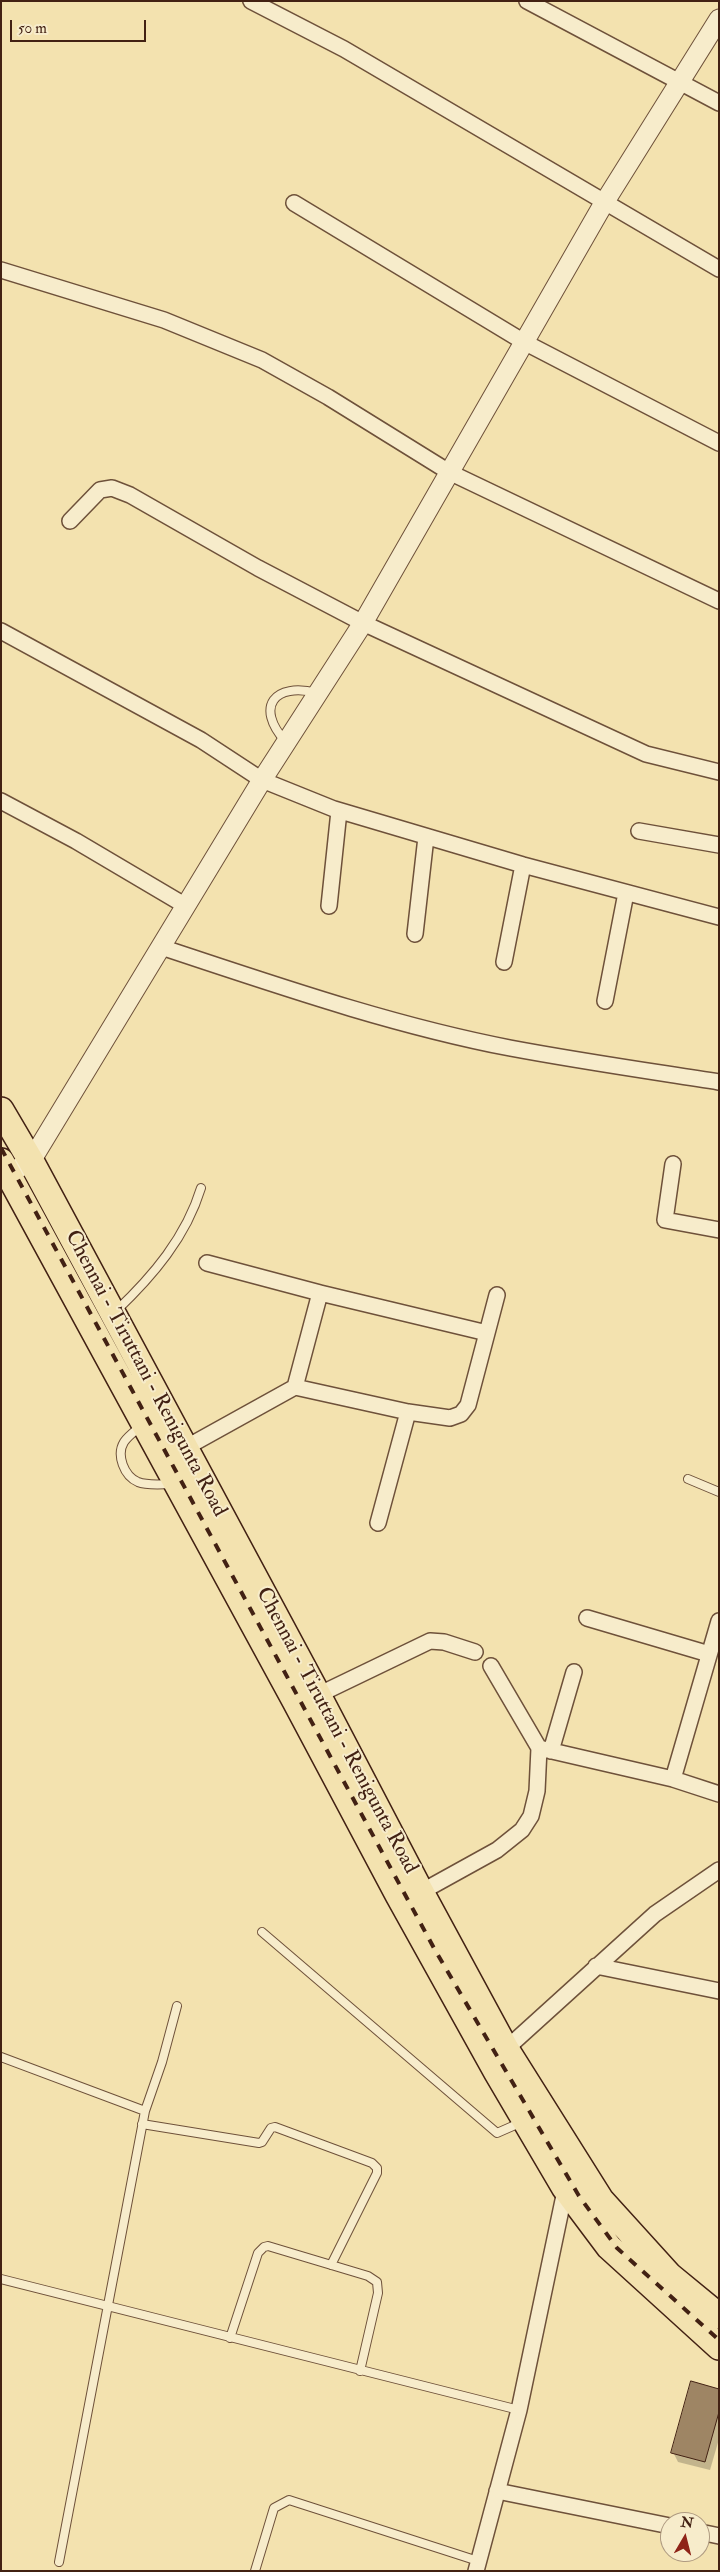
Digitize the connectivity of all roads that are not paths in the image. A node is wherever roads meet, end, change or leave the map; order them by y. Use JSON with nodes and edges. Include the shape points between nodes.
{"nodes":[{"id":1,"x":251,"y":1,"type":"edge"},
{"id":2,"x":528,"y":1,"type":"edge"},
{"id":3,"x":719,"y":18,"type":"edge"},
{"id":4,"x":679,"y":81,"type":"junction"},
{"id":5,"x":719,"y":103,"type":"edge"},
{"id":6,"x":294,"y":203,"type":"dead end"},
{"id":7,"x":604,"y":203,"type":"junction"},
{"id":8,"x":719,"y":269,"type":"edge"},
{"id":9,"x":1,"y":270,"type":"edge"},
{"id":10,"x":524,"y":342,"type":"junction"},
{"id":11,"x":719,"y":443,"type":"edge"},
{"id":12,"x":448,"y":472,"type":"junction"},
{"id":13,"x":70,"y":521,"type":"dead end"},
{"id":14,"x":719,"y":601,"type":"edge"},
{"id":15,"x":363,"y":623,"type":"junction"},
{"id":16,"x":1,"y":631,"type":"edge"},
{"id":17,"x":318,"y":693,"type":"junction"},
{"id":18,"x":286,"y":743,"type":"junction"},
{"id":19,"x":719,"y":772,"type":"edge"},
{"id":20,"x":262,"y":780,"type":"junction"},
{"id":21,"x":1,"y":801,"type":"edge"},
{"id":22,"x":339,"y":811,"type":"junction"},
{"id":23,"x":639,"y":831,"type":"dead end"},
{"id":24,"x":426,"y":837,"type":"junction"},
{"id":25,"x":719,"y":845,"type":"edge"},
{"id":26,"x":523,"y":865,"type":"junction"},
{"id":27,"x":626,"y":892,"type":"junction"},
{"id":28,"x":186,"y":906,"type":"junction"},
{"id":29,"x":329,"y":906,"type":"dead end"},
{"id":30,"x":719,"y":917,"type":"edge"},
{"id":31,"x":415,"y":934,"type":"dead end"},
{"id":32,"x":161,"y":947,"type":"junction"},
{"id":33,"x":504,"y":962,"type":"dead end"},
{"id":34,"x":605,"y":1001,"type":"dead end"},
{"id":35,"x":719,"y":1082,"type":"edge"},
{"id":36,"x":1,"y":1110,"type":"edge"},
{"id":37,"x":31,"y":1161,"type":"junction"},
{"id":38,"x":673,"y":1164,"type":"dead end"},
{"id":39,"x":5,"y":1168,"type":"edge"},
{"id":40,"x":201,"y":1188,"type":"dead end"},
{"id":41,"x":719,"y":1230,"type":"edge"},
{"id":42,"x":207,"y":1263,"type":"dead end"},
{"id":43,"x":320,"y":1293,"type":"junction"},
{"id":44,"x":497,"y":1294,"type":"dead end"},
{"id":45,"x":113,"y":1314,"type":"junction"},
{"id":46,"x":487,"y":1333,"type":"junction"},
{"id":47,"x":296,"y":1387,"type":"junction"},
{"id":48,"x":408,"y":1412,"type":"junction"},
{"id":49,"x":144,"y":1423,"type":"junction"},
{"id":50,"x":185,"y":1448,"type":"junction"},
{"id":51,"x":688,"y":1479,"type":"dead end"},
{"id":52,"x":177,"y":1484,"type":"junction"},
{"id":53,"x":719,"y":1492,"type":"edge"},
{"id":54,"x":378,"y":1523,"type":"dead end"},
{"id":55,"x":587,"y":1618,"type":"dead end"},
{"id":56,"x":719,"y":1621,"type":"edge"},
{"id":57,"x":475,"y":1652,"type":"dead end"},
{"id":58,"x":710,"y":1654,"type":"junction"},
{"id":59,"x":491,"y":1666,"type":"dead end"},
{"id":60,"x":574,"y":1672,"type":"dead end"},
{"id":61,"x":318,"y":1695,"type":"junction"},
{"id":62,"x":545,"y":1750,"type":"junction"},
{"id":63,"x":673,"y":1779,"type":"junction"},
{"id":64,"x":719,"y":1794,"type":"edge"},
{"id":65,"x":719,"y":1870,"type":"edge"},
{"id":66,"x":420,"y":1892,"type":"junction"},
{"id":67,"x":262,"y":1932,"type":"dead end"},
{"id":68,"x":596,"y":1966,"type":"junction"},
{"id":69,"x":719,"y":1991,"type":"edge"},
{"id":70,"x":177,"y":2006,"type":"dead end"},
{"id":71,"x":506,"y":2048,"type":"junction"},
{"id":72,"x":1,"y":2057,"type":"edge"},
{"id":73,"x":144,"y":2111,"type":"junction"},
{"id":74,"x":526,"y":2120,"type":"junction"},
{"id":75,"x":142,"y":2124,"type":"junction"},
{"id":76,"x":585,"y":2173,"type":"junction"},
{"id":77,"x":564,"y":2187,"type":"junction"},
{"id":78,"x":330,"y":2265,"type":"junction"},
{"id":79,"x":1,"y":2279,"type":"edge"},
{"id":80,"x":109,"y":2307,"type":"junction"},
{"id":81,"x":719,"y":2316,"type":"edge"},
{"id":82,"x":230,"y":2338,"type":"junction"},
{"id":83,"x":719,"y":2347,"type":"edge"},
{"id":84,"x":360,"y":2371,"type":"junction"},
{"id":85,"x":519,"y":2410,"type":"junction"},
{"id":86,"x":497,"y":2491,"type":"junction"},
{"id":87,"x":660,"y":2524,"type":"edge"},
{"id":88,"x":59,"y":2562,"type":"dead end"},
{"id":89,"x":477,"y":2566,"type":"edge"},
{"id":90,"x":255,"y":2571,"type":"edge"}],
"edges":[{"from":1,"to":7,"type":"street","via":[[344,49]]},
{"from":2,"to":4,"type":"street"},
{"from":3,"to":4,"type":"street"},
{"from":4,"to":5,"type":"street"},
{"from":4,"to":7,"type":"street"},
{"from":6,"to":10,"type":"street"},
{"from":7,"to":8,"type":"street"},
{"from":7,"to":10,"type":"street"},
{"from":9,"to":12,"type":"street","via":[[164,320],[262,360]]},
{"from":10,"to":11,"type":"street"},
{"from":10,"to":12,"type":"street"},
{"from":12,"to":14,"type":"street"},
{"from":12,"to":15,"type":"street"},
{"from":13,"to":15,"type":"street","via":[[100,490],[112,488]]},
{"from":15,"to":17,"type":"street"},
{"from":15,"to":19,"type":"street","via":[[646,754]]},
{"from":16,"to":20,"type":"street","via":[[201,740]]},
{"from":17,"to":18,"type":"street"},
{"from":17,"to":18,"type":"lane","via":[[297,689],[278,695],[270,720]]},
{"from":18,"to":20,"type":"street"},
{"from":20,"to":22,"type":"street"},
{"from":20,"to":28,"type":"street"},
{"from":21,"to":28,"type":"street"},
{"from":22,"to":24,"type":"street"},
{"from":22,"to":29,"type":"street"},
{"from":23,"to":25,"type":"street"},
{"from":24,"to":26,"type":"street"},
{"from":24,"to":31,"type":"street"},
{"from":26,"to":27,"type":"street"},
{"from":26,"to":33,"type":"street"},
{"from":27,"to":30,"type":"street"},
{"from":27,"to":34,"type":"street"},
{"from":28,"to":32,"type":"street"},
{"from":32,"to":35,"type":"street","via":[[402,1023],[509,1048]]},
{"from":32,"to":37,"type":"street"},
{"from":36,"to":37,"type":"highway","name":"Chennai - Tiruttani - Renigunta Road"},
{"from":37,"to":39,"type":"street"},
{"from":37,"to":45,"type":"highway","name":"Chennai - Tiruttani - Renigunta Road"},
{"from":38,"to":41,"type":"street","via":[[665,1220]]},
{"from":39,"to":49,"type":"highway","name":"Chennai - Tiruttani - Renigunta Road"},
{"from":40,"to":45,"type":"lane","via":[[193,1213],[167,1256]]},
{"from":42,"to":43,"type":"street"},
{"from":43,"to":46,"type":"street"},
{"from":43,"to":47,"type":"street"},
{"from":44,"to":46,"type":"street"},
{"from":45,"to":50,"type":"highway","name":"Chennai - Tiruttani - Renigunta Road"},
{"from":46,"to":48,"type":"street","via":[[468,1405],[461,1414],[450,1418]]},
{"from":47,"to":48,"type":"street"},
{"from":47,"to":50,"type":"street"},
{"from":48,"to":54,"type":"street"},
{"from":49,"to":52,"type":"highway","name":"Chennai - Tiruttani - Renigunta Road"},
{"from":49,"to":52,"type":"lane","via":[[124,1442],[120,1455],[124,1468],[139,1483]]},
{"from":50,"to":61,"type":"highway","name":"Chennai - Tiruttani - Renigunta Road"},
{"from":51,"to":53,"type":"lane"},
{"from":52,"to":74,"type":"highway","name":"Chennai - Tiruttani - Renigunta Road","via":[[398,1895]]},
{"from":55,"to":58,"type":"street"},
{"from":56,"to":58,"type":"street"},
{"from":57,"to":61,"type":"street","via":[[430,1641]]},
{"from":58,"to":63,"type":"street"},
{"from":59,"to":62,"type":"street"},
{"from":60,"to":62,"type":"street"},
{"from":61,"to":66,"type":"highway","name":"Chennai - Tiruttani - Renigunta Road"},
{"from":62,"to":63,"type":"street"},
{"from":62,"to":66,"type":"street","via":[[535,1804],[522,1830],[497,1850]]},
{"from":63,"to":64,"type":"street"},
{"from":65,"to":68,"type":"street","via":[[655,1914]]},
{"from":66,"to":71,"type":"highway","name":"Chennai - Tiruttani - Renigunta Road"},
{"from":67,"to":74,"type":"lane","via":[[497,2133]]},
{"from":68,"to":69,"type":"street"},
{"from":68,"to":71,"type":"street"},
{"from":70,"to":73,"type":"lane"},
{"from":71,"to":76,"type":"highway","name":"Chennai - Tiruttani - Renigunta Road"},
{"from":72,"to":73,"type":"lane"},
{"from":73,"to":75,"type":"lane"},
{"from":74,"to":77,"type":"highway","name":"Chennai - Tiruttani - Renigunta Road"},
{"from":75,"to":78,"type":"lane","via":[[259,2143],[275,2127],[372,2163],[378,2173]]},
{"from":75,"to":80,"type":"lane"},
{"from":76,"to":77,"type":"street"},
{"from":76,"to":81,"type":"highway","name":"Chennai - Tiruttani - Renigunta Road","via":[[601,2200],[669,2275]]},
{"from":77,"to":83,"type":"highway","name":"Chennai - Tiruttani - Renigunta Road","via":[[608,2247]]},
{"from":77,"to":85,"type":"street"},
{"from":78,"to":82,"type":"lane","via":[[268,2246],[261,2249]]},
{"from":78,"to":84,"type":"lane","via":[[368,2276],[377,2282]]},
{"from":79,"to":80,"type":"lane"},
{"from":80,"to":82,"type":"lane"},
{"from":80,"to":88,"type":"lane"},
{"from":82,"to":84,"type":"lane"},
{"from":84,"to":85,"type":"lane"},
{"from":85,"to":86,"type":"street"},
{"from":86,"to":87,"type":"street"},
{"from":86,"to":89,"type":"street"},
{"from":89,"to":90,"type":"lane","via":[[289,2500],[274,2508]]}]}
